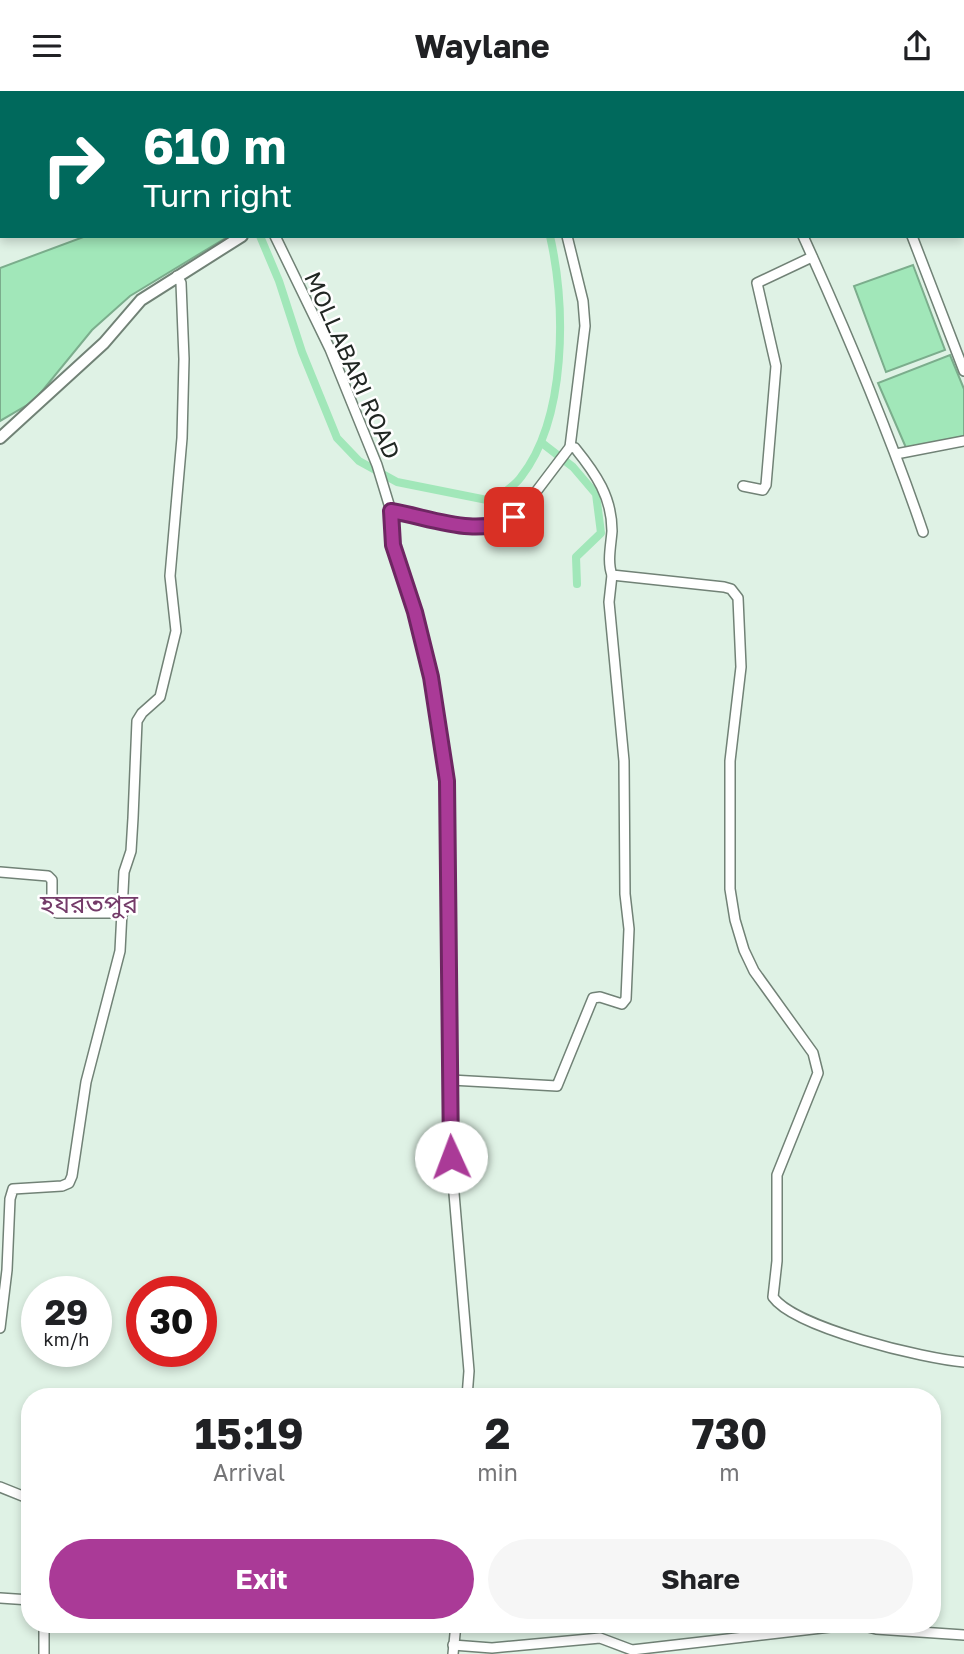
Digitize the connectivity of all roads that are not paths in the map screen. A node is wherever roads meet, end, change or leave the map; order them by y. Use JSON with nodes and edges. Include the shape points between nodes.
{"nodes":[{"id":1,"x":239,"y":238,"type":"edge"},
{"id":2,"x":276,"y":238,"type":"edge"},
{"id":3,"x":567,"y":238,"type":"edge"},
{"id":4,"x":804,"y":238,"type":"edge"},
{"id":5,"x":913,"y":238,"type":"edge"},
{"id":6,"x":812,"y":257,"type":"junction"},
{"id":7,"x":177,"y":276,"type":"junction"},
{"id":8,"x":964,"y":371,"type":"edge"},
{"id":9,"x":0,"y":438,"type":"edge"},
{"id":10,"x":964,"y":441,"type":"edge"},
{"id":11,"x":569,"y":448,"type":"junction"},
{"id":12,"x":896,"y":454,"type":"junction"},
{"id":13,"x":743,"y":486,"type":"dead end"},
{"id":14,"x":391,"y":511,"type":"junction"},
{"id":15,"x":923,"y":532,"type":"dead end"},
{"id":16,"x":612,"y":575,"type":"junction"},
{"id":17,"x":0,"y":872,"type":"edge"},
{"id":18,"x":123,"y":913,"type":"junction"},
{"id":19,"x":451,"y":1080,"type":"junction"},
{"id":20,"x":0,"y":1328,"type":"edge"},
{"id":21,"x":964,"y":1363,"type":"edge"},
{"id":22,"x":468,"y":1388,"type":"edge"},
{"id":23,"x":0,"y":1487,"type":"edge"},
{"id":24,"x":21,"y":1495,"type":"edge"},
{"id":25,"x":0,"y":1598,"type":"edge"},
{"id":26,"x":21,"y":1599,"type":"edge"},
{"id":27,"x":44,"y":1633,"type":"edge"},
{"id":28,"x":778,"y":1633,"type":"edge"},
{"id":29,"x":935,"y":1633,"type":"edge"},
{"id":30,"x":964,"y":1635,"type":"edge"},
{"id":31,"x":453,"y":1649,"type":"edge"},
{"id":32,"x":44,"y":1654,"type":"edge"}],
"edges":[{"from":1,"to":7,"type":"street"},
{"from":2,"to":14,"type":"street","name":"MOLLABARI ROAD","via":[[330,349]]},
{"from":3,"to":11,"type":"street","via":[[585,326]]},
{"from":4,"to":6,"type":"street"},
{"from":5,"to":8,"type":"street"},
{"from":6,"to":12,"type":"street"},
{"from":6,"to":13,"type":"street","via":[[757,283],[776,366],[766,485],[763,490]]},
{"from":7,"to":9,"type":"street","via":[[141,300],[104,343]]},
{"from":7,"to":18,"type":"street","via":[[184,359],[170,576],[176,631],[160,697],[137,721]]},
{"from":10,"to":12,"type":"street"},
{"from":11,"to":14,"type":"street","via":[[523,509],[503,524],[471,527]]},
{"from":11,"to":16,"type":"street","via":[[575,448],[606,492],[611,509]]},
{"from":12,"to":15,"type":"street"},
{"from":14,"to":19,"type":"street","name":"MOLLABARI ROAD","via":[[393,545],[431,677],[447,781]]},
{"from":16,"to":19,"type":"street","via":[[609,602],[624,774],[629,929],[626,999],[622,1004],[600,997],[591,1001],[557,1086]]},
{"from":16,"to":21,"type":"street","via":[[724,587],[738,598],[741,667],[731,740],[730,890],[744,950],[818,1064],[777,1175],[773,1297],[801,1316],[872,1343]]},
{"from":17,"to":18,"type":"street","via":[[48,876],[57,913]]},
{"from":18,"to":20,"type":"street","via":[[120,951],[86,1082],[72,1176],[62,1186],[13,1189],[10,1199]]},
{"from":19,"to":22,"type":"street","name":"MOLLABARI ROAD","via":[[449,1134]]},
{"from":23,"to":24,"type":"street"},
{"from":25,"to":26,"type":"street"},
{"from":27,"to":32,"type":"street"},
{"from":28,"to":31,"type":"street","via":[[632,1650],[600,1638]]},
{"from":29,"to":30,"type":"street"}]}
